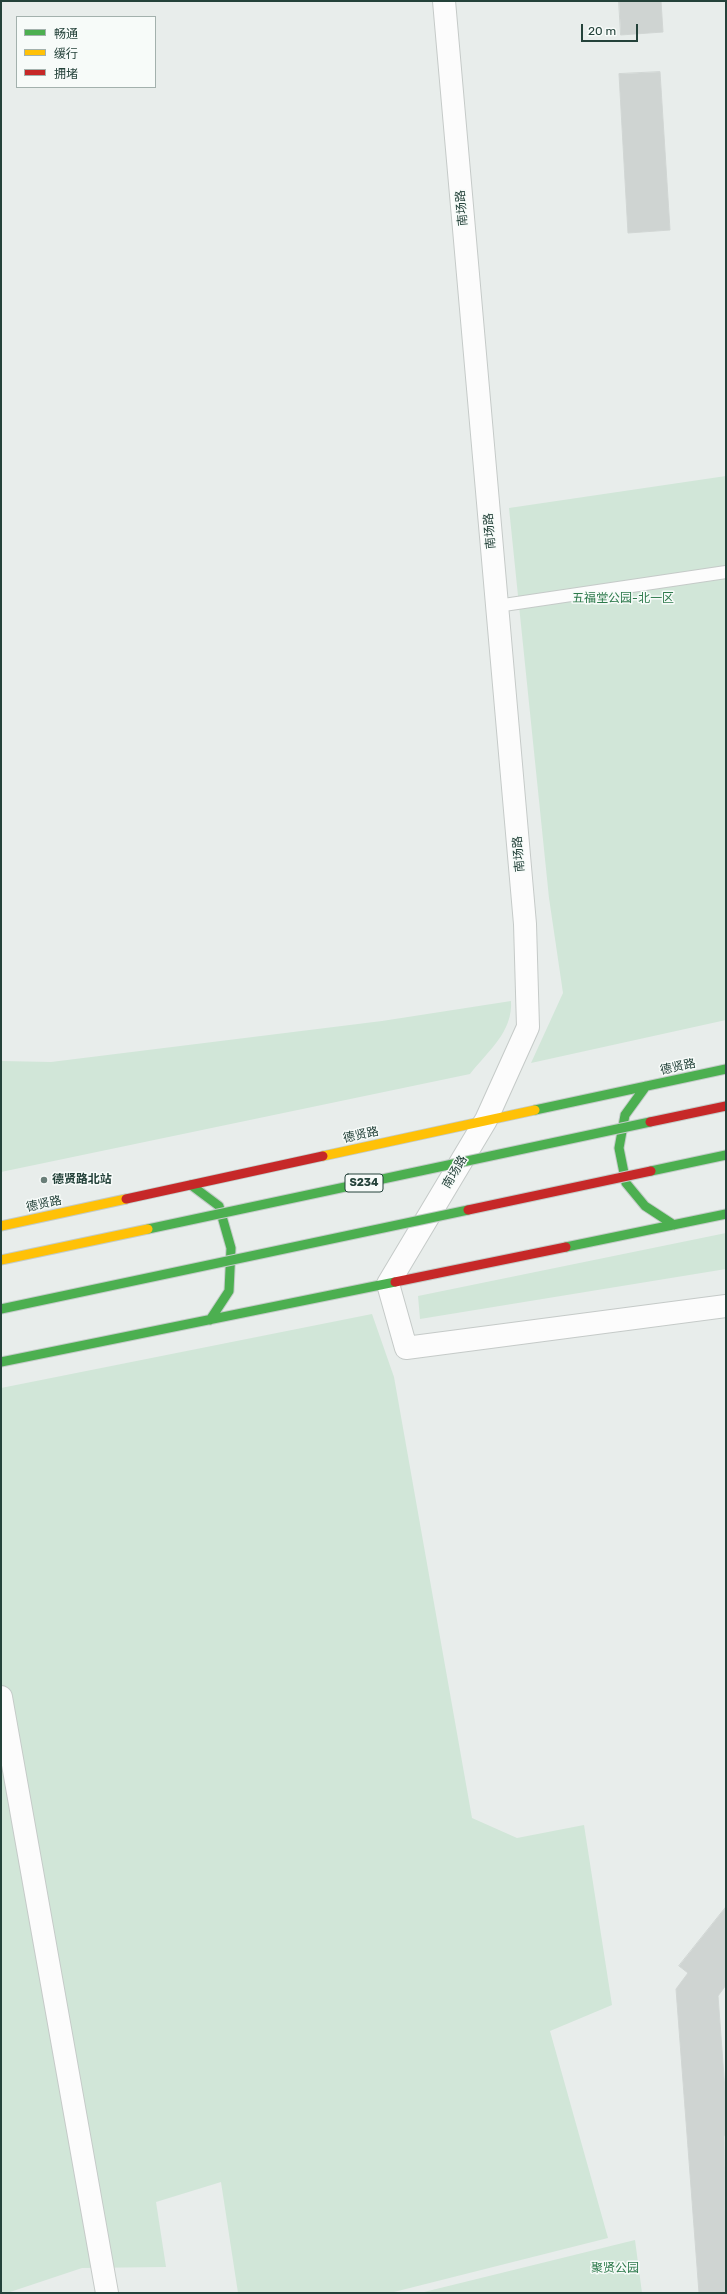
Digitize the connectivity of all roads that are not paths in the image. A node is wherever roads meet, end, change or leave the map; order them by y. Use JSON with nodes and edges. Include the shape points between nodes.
{"nodes":[{"id":1,"x":444,"y":1,"type":"edge"},
{"id":2,"x":726,"y":572,"type":"edge"},
{"id":3,"x":497,"y":606,"type":"junction"},
{"id":4,"x":726,"y":1069,"type":"edge"},
{"id":5,"x":646,"y":1086,"type":"junction"},
{"id":6,"x":726,"y":1106,"type":"edge"},
{"id":7,"x":486,"y":1120,"type":"junction"},
{"id":8,"x":726,"y":1155,"type":"edge"},
{"id":9,"x":191,"y":1185,"type":"junction"},
{"id":10,"x":726,"y":1214,"type":"edge"},
{"id":11,"x":674,"y":1225,"type":"junction"},
{"id":12,"x":1,"y":1226,"type":"edge"},
{"id":13,"x":1,"y":1260,"type":"edge"},
{"id":14,"x":388,"y":1284,"type":"junction"},
{"id":15,"x":726,"y":1306,"type":"edge"},
{"id":16,"x":1,"y":1309,"type":"edge"},
{"id":17,"x":210,"y":1320,"type":"junction"},
{"id":18,"x":1,"y":1362,"type":"edge"},
{"id":19,"x":1,"y":1697,"type":"edge"},
{"id":20,"x":107,"y":2293,"type":"edge"}],
"edges":[{"from":1,"to":3,"type":"street","name":"南场路"},
{"from":2,"to":3,"type":"lane"},
{"from":3,"to":7,"type":"street","name":"南场路","via":[[525,924],[528,1027]]},
{"from":4,"to":5,"type":"main road","name":"德贤路"},
{"from":5,"to":7,"type":"main road","name":"德贤路"},
{"from":5,"to":11,"type":"main road","via":[[625,1115],[619,1148],[626,1183],[645,1206]]},
{"from":6,"to":13,"type":"main road","number":"S234","bridge":true},
{"from":7,"to":9,"type":"main road","name":"德贤路"},
{"from":7,"to":14,"type":"street","name":"南场路"},
{"from":8,"to":16,"type":"main road","bridge":true},
{"from":9,"to":12,"type":"main road","name":"德贤路"},
{"from":9,"to":17,"type":"main road","via":[[219,1206],[231,1248],[229,1291]]},
{"from":10,"to":11,"type":"main road"},
{"from":11,"to":14,"type":"main road"},
{"from":14,"to":15,"type":"street","via":[[406,1348]]},
{"from":14,"to":17,"type":"main road"},
{"from":17,"to":18,"type":"main road"},
{"from":19,"to":20,"type":"street"}]}
